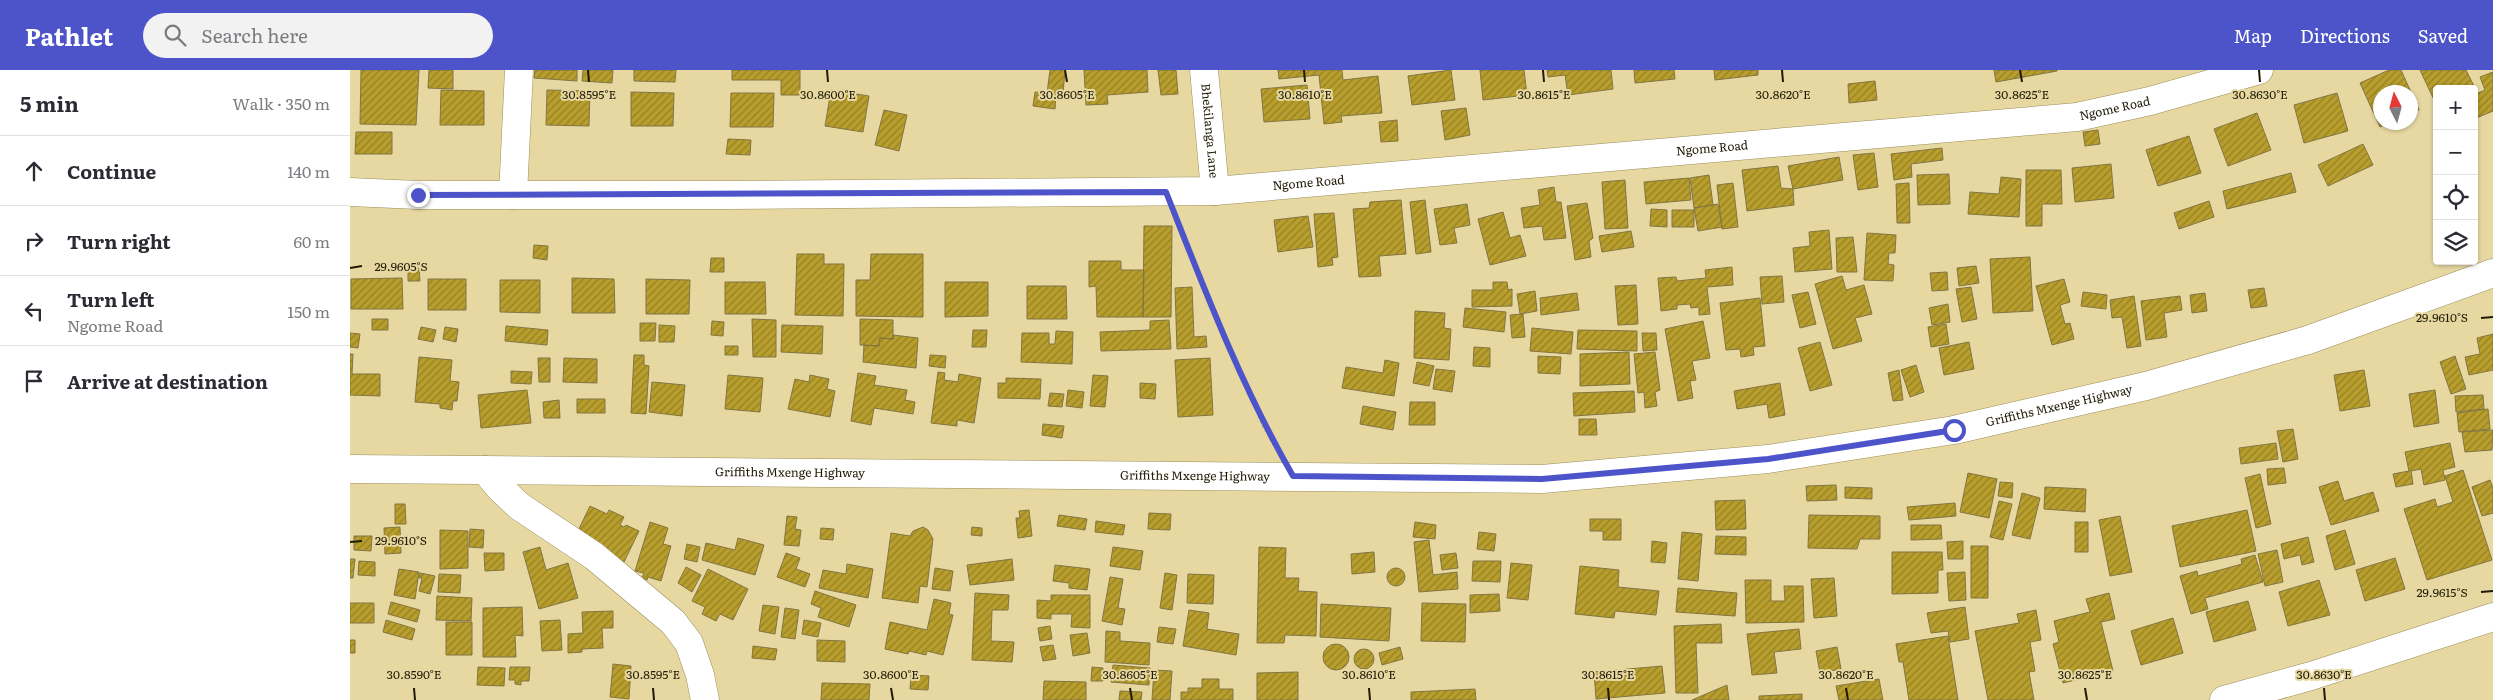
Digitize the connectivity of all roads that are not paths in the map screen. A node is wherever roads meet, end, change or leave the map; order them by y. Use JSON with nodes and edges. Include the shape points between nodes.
{"nodes":[{"id":1,"x":519,"y":70,"type":"edge"},
{"id":2,"x":1204,"y":70,"type":"edge"},
{"id":3,"x":2259,"y":70,"type":"edge"},
{"id":4,"x":1215,"y":191,"type":"junction"},
{"id":5,"x":350,"y":192,"type":"edge"},
{"id":6,"x":513,"y":195,"type":"junction"},
{"id":7,"x":2493,"y":273,"type":"edge"},
{"id":8,"x":350,"y":469,"type":"edge"},
{"id":9,"x":485,"y":470,"type":"junction"},
{"id":10,"x":2493,"y":617,"type":"edge"},
{"id":11,"x":704,"y":700,"type":"edge"},
{"id":12,"x":2224,"y":700,"type":"edge"}],
"edges":[{"from":1,"to":6,"type":"street"},
{"from":2,"to":4,"type":"street","name":"Bhekilanga Lane"},
{"from":3,"to":4,"type":"street","name":"Ngome Road","via":[[2077,118]]},
{"from":4,"to":6,"type":"street","name":"Ngome Road"},
{"from":5,"to":6,"type":"street","name":"Ngome Road"},
{"from":7,"to":9,"type":"street","name":"Griffiths Mxenge Highway","via":[[2308,340],[2146,386],[1954,430],[1768,459],[1542,479]]},
{"from":8,"to":9,"type":"street","name":"Griffiths Mxenge Highway"},
{"from":9,"to":11,"type":"street","via":[[519,506],[594,556],[672,622],[689,643]]},
{"from":10,"to":12,"type":"street","via":[[2311,676]]}]}
